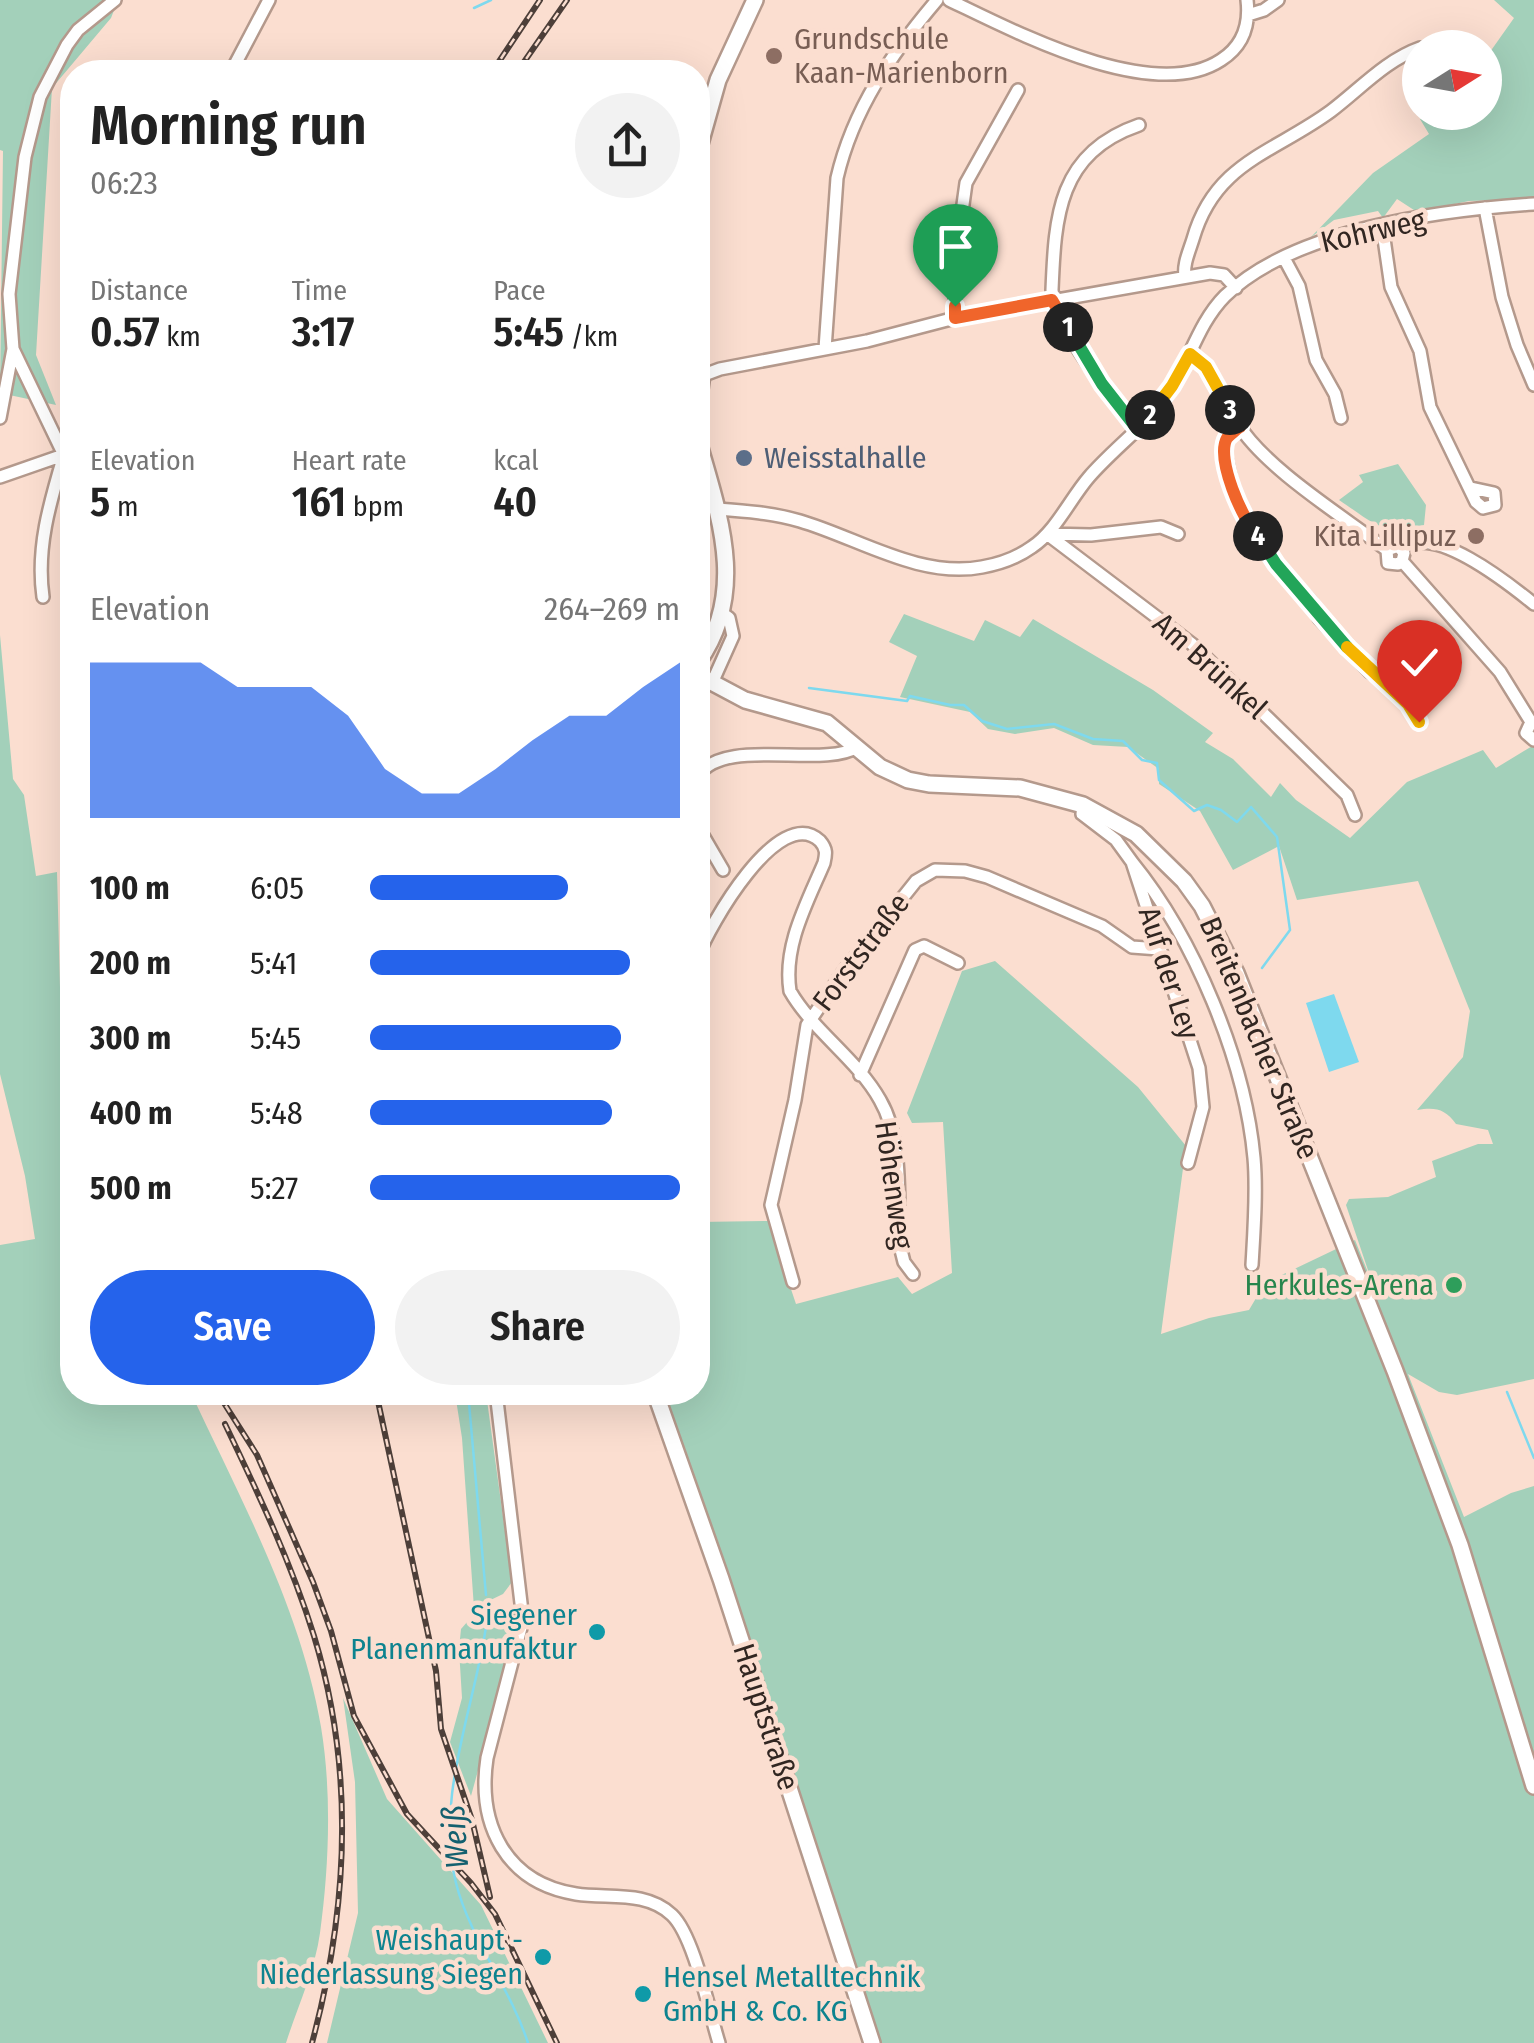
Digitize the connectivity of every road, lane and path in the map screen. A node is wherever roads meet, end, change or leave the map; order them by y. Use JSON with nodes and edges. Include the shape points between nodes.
{"nodes":[{"id":1,"x":114,"y":0,"type":"edge"},
{"id":2,"x":269,"y":0,"type":"edge"},
{"id":3,"x":755,"y":0,"type":"edge"},
{"id":4,"x":936,"y":0,"type":"edge"},
{"id":5,"x":949,"y":0,"type":"edge"},
{"id":6,"x":1247,"y":0,"type":"edge"},
{"id":7,"x":1278,"y":0,"type":"edge"},
{"id":8,"x":1248,"y":15,"type":"junction"},
{"id":9,"x":1402,"y":55,"type":"edge"},
{"id":10,"x":237,"y":60,"type":"edge"},
{"id":11,"x":1018,"y":90,"type":"dead end"},
{"id":12,"x":710,"y":108,"type":"edge"},
{"id":13,"x":1139,"y":124,"type":"dead end"},
{"id":14,"x":1534,"y":204,"type":"edge"},
{"id":15,"x":1485,"y":208,"type":"junction"},
{"id":16,"x":1382,"y":225,"type":"junction"},
{"id":17,"x":1284,"y":258,"type":"junction"},
{"id":18,"x":1185,"y":277,"type":"junction"},
{"id":19,"x":1236,"y":288,"type":"junction"},
{"id":20,"x":1052,"y":300,"type":"junction"},
{"id":21,"x":955,"y":318,"type":"junction"},
{"id":22,"x":13,"y":349,"type":"junction"},
{"id":23,"x":824,"y":349,"type":"junction"},
{"id":24,"x":1190,"y":354,"type":"junction"},
{"id":25,"x":710,"y":372,"type":"edge"},
{"id":26,"x":1534,"y":385,"type":"edge"},
{"id":27,"x":0,"y":418,"type":"edge"},
{"id":28,"x":1341,"y":418,"type":"dead end"},
{"id":29,"x":1240,"y":427,"type":"junction"},
{"id":30,"x":1138,"y":430,"type":"junction"},
{"id":31,"x":60,"y":438,"type":"edge"},
{"id":32,"x":60,"y":456,"type":"edge"},
{"id":33,"x":0,"y":477,"type":"edge"},
{"id":34,"x":60,"y":481,"type":"edge"},
{"id":35,"x":710,"y":484,"type":"edge"},
{"id":36,"x":1471,"y":488,"type":"dead end"},
{"id":37,"x":717,"y":509,"type":"junction"},
{"id":38,"x":1047,"y":534,"type":"junction"},
{"id":39,"x":1178,"y":534,"type":"dead end"},
{"id":40,"x":1402,"y":555,"type":"junction"},
{"id":41,"x":44,"y":597,"type":"dead end"},
{"id":42,"x":1534,"y":604,"type":"edge"},
{"id":43,"x":722,"y":612,"type":"junction"},
{"id":44,"x":710,"y":637,"type":"edge"},
{"id":45,"x":710,"y":671,"type":"edge"},
{"id":46,"x":710,"y":682,"type":"edge"},
{"id":47,"x":1419,"y":722,"type":"dead end"},
{"id":48,"x":1532,"y":722,"type":"edge"},
{"id":49,"x":1534,"y":740,"type":"edge"},
{"id":50,"x":856,"y":748,"type":"junction"},
{"id":51,"x":710,"y":765,"type":"edge"},
{"id":52,"x":1083,"y":804,"type":"junction"},
{"id":53,"x":1355,"y":815,"type":"dead end"},
{"id":54,"x":710,"y":848,"type":"edge"},
{"id":55,"x":1132,"y":862,"type":"junction"},
{"id":56,"x":723,"y":870,"type":"dead end"},
{"id":57,"x":710,"y":931,"type":"edge"},
{"id":58,"x":1159,"y":948,"type":"junction"},
{"id":59,"x":958,"y":962,"type":"dead end"},
{"id":60,"x":811,"y":1017,"type":"junction"},
{"id":61,"x":860,"y":1074,"type":"junction"},
{"id":62,"x":1188,"y":1163,"type":"dead end"},
{"id":63,"x":1252,"y":1265,"type":"dead end"},
{"id":64,"x":913,"y":1274,"type":"dead end"},
{"id":65,"x":793,"y":1282,"type":"dead end"},
{"id":66,"x":498,"y":1405,"type":"edge"},
{"id":67,"x":660,"y":1405,"type":"edge"},
{"id":68,"x":1534,"y":1786,"type":"edge"},
{"id":69,"x":719,"y":2043,"type":"edge"},
{"id":70,"x":872,"y":2043,"type":"edge"}],
"edges":[{"from":1,"to":22,"type":"street","via":[[78,30],[40,97],[25,157],[9,294]]},
{"from":2,"to":10,"type":"street"},
{"from":3,"to":12,"type":"street"},
{"from":4,"to":23,"type":"street","via":[[888,64],[843,151]]},
{"from":5,"to":8,"type":"street","via":[[1096,64],[1161,74],[1216,64],[1240,41]]},
{"from":6,"to":8,"type":"street"},
{"from":7,"to":8,"type":"street"},
{"from":9,"to":18,"type":"street","via":[[1330,112],[1228,176],[1200,220]]},
{"from":11,"to":21,"type":"street","via":[[966,183]]},
{"from":13,"to":20,"type":"street","via":[[1090,154],[1064,190]]},
{"from":14,"to":15,"type":"street","name":"Kohrweg"},
{"from":15,"to":16,"type":"street","name":"Kohrweg"},
{"from":15,"to":26,"type":"street","via":[[1502,297]]},
{"from":16,"to":17,"type":"street","name":"Kohrweg"},
{"from":16,"to":36,"type":"street","via":[[1391,286],[1420,351],[1430,407]]},
{"from":17,"to":19,"type":"street","name":"Kohrweg"},
{"from":17,"to":28,"type":"street"},
{"from":18,"to":19,"type":"street","via":[[1217,273]]},
{"from":18,"to":20,"type":"street"},
{"from":19,"to":24,"type":"street","name":"Kohrweg","via":[[1215,308]]},
{"from":20,"to":21,"type":"street"},
{"from":20,"to":30,"type":"street"},
{"from":21,"to":23,"type":"street"},
{"from":22,"to":27,"type":"street"},
{"from":22,"to":31,"type":"street"},
{"from":23,"to":25,"type":"street"},
{"from":24,"to":29,"type":"street","via":[[1206,367]]},
{"from":24,"to":30,"type":"street","name":"Kohrweg"},
{"from":29,"to":40,"type":"street","via":[[1272,460],[1386,550],[1393,546]]},
{"from":29,"to":47,"type":"street","via":[[1224,449],[1247,525],[1320,618]]},
{"from":30,"to":38,"type":"street","name":"Kohrweg","via":[[1086,481]]},
{"from":32,"to":33,"type":"street"},
{"from":34,"to":41,"type":"street","via":[[42,544]]},
{"from":35,"to":37,"type":"street"},
{"from":37,"to":38,"type":"street","name":"Kohrweg","via":[[797,520],[900,558],[953,569],[1010,559]]},
{"from":37,"to":43,"type":"street","via":[[727,555]]},
{"from":38,"to":39,"type":"street","via":[[1161,527]]},
{"from":38,"to":53,"type":"street","name":"Am Brünkel","via":[[1192,644],[1347,795]]},
{"from":40,"to":42,"type":"street","via":[[1411,542],[1424,540],[1453,550]]},
{"from":40,"to":48,"type":"street","via":[[1500,672]]},
{"from":43,"to":44,"type":"street"},
{"from":43,"to":45,"type":"street","via":[[733,636]]},
{"from":46,"to":50,"type":"street","name":"Breitenbacher Straße","via":[[745,700],[827,723]]},
{"from":48,"to":49,"type":"street","via":[[1526,733]]},
{"from":50,"to":51,"type":"street"},
{"from":50,"to":52,"type":"street","name":"Breitenbacher Straße","via":[[908,780],[1020,788]]},
{"from":52,"to":55,"type":"street","name":"Auf der Ley","via":[[1082,814]]},
{"from":52,"to":68,"type":"street","name":"Breitenbacher Straße","via":[[1162,857],[1218,935],[1460,1545]]},
{"from":54,"to":56,"type":"street"},
{"from":55,"to":58,"type":"street","name":"Auf der Ley"},
{"from":55,"to":63,"type":"street","via":[[1193,961],[1234,1066],[1254,1160]]},
{"from":57,"to":60,"type":"street","name":"Höhenweg","via":[[722,906],[777,845],[796,836],[817,839],[826,854],[796,931],[788,978]]},
{"from":58,"to":60,"type":"street","name":"Forststraße","via":[[1132,947],[1102,926],[987,876],[935,870],[916,881]]},
{"from":58,"to":62,"type":"street","name":"Auf der Ley","via":[[1203,1093]]},
{"from":59,"to":61,"type":"street","via":[[924,946],[911,957]]},
{"from":60,"to":61,"type":"street","name":"Höhenweg"},
{"from":60,"to":65,"type":"street","name":"Forststraße","via":[[771,1204]]},
{"from":61,"to":64,"type":"street","name":"Höhenweg","via":[[892,1130],[900,1246]]},
{"from":66,"to":69,"type":"street","via":[[523,1620],[487,1758],[489,1823],[506,1854],[540,1883],[576,1894],[639,1898],[670,1912],[688,1940]]},
{"from":67,"to":70,"type":"street","name":"Hauptstraße"}]}
